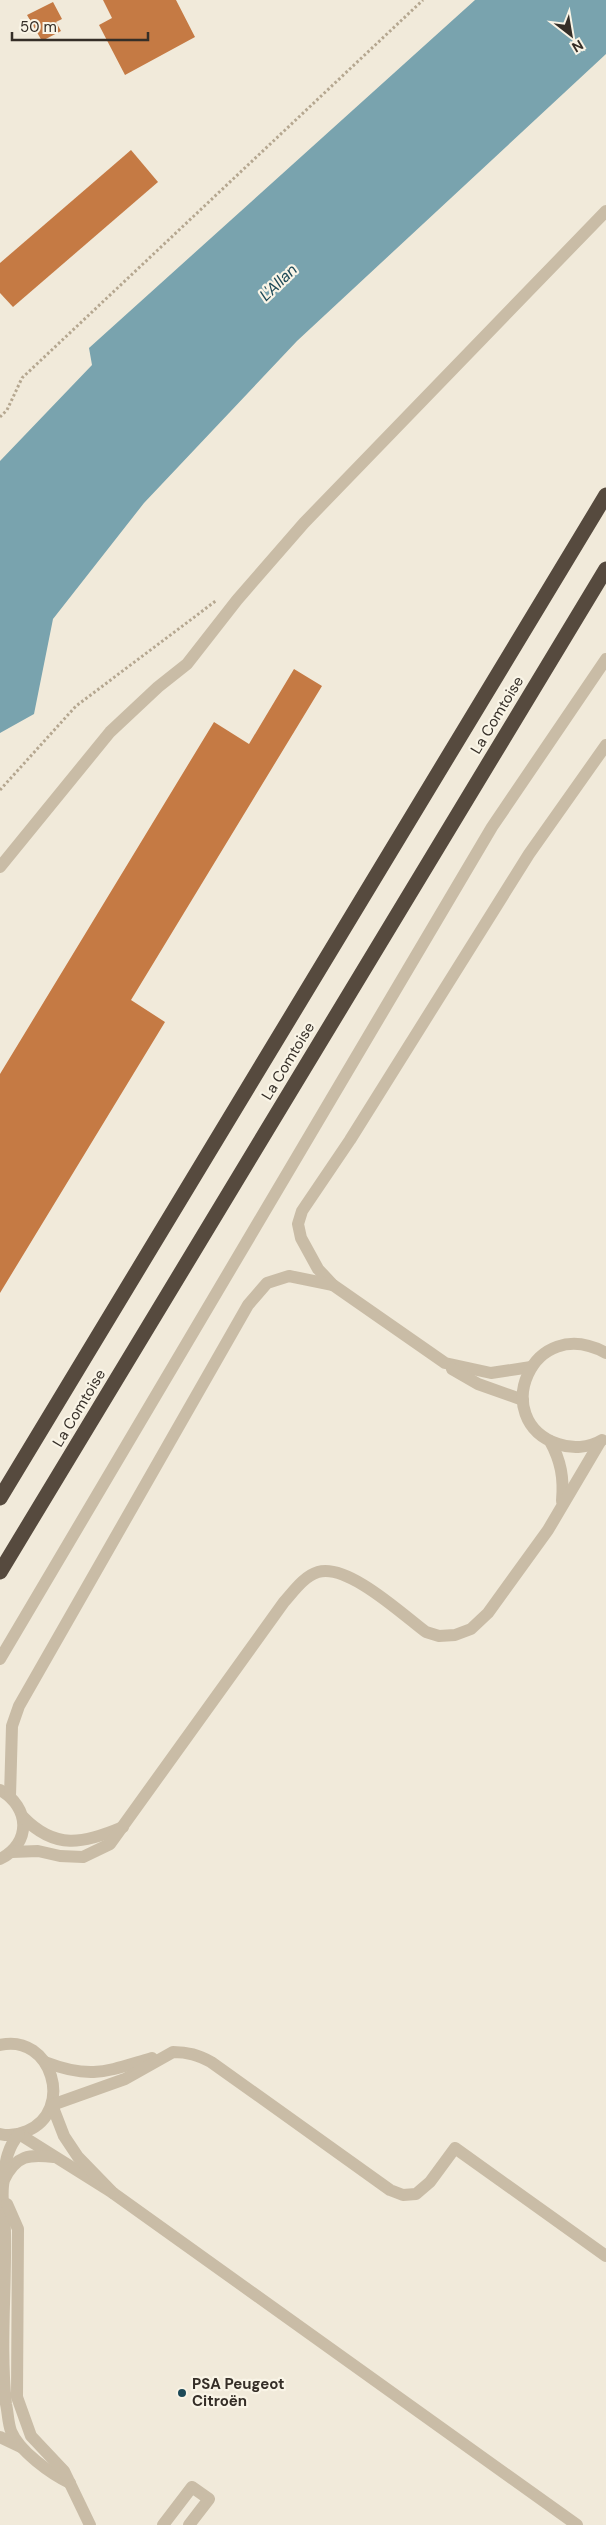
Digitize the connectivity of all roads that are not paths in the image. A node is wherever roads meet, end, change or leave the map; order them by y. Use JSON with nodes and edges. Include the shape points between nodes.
{"nodes":[{"id":1,"x":606,"y":211,"type":"edge"},
{"id":2,"x":606,"y":495,"type":"edge"},
{"id":3,"x":606,"y":569,"type":"edge"},
{"id":4,"x":606,"y":659,"type":"edge"},
{"id":5,"x":606,"y":745,"type":"edge"},
{"id":6,"x":0,"y":867,"type":"edge"},
{"id":7,"x":333,"y":1285,"type":"junction"},
{"id":8,"x":592,"y":1345,"type":"junction"},
{"id":9,"x":606,"y":1346,"type":"edge"},
{"id":10,"x":606,"y":1352,"type":"edge"},
{"id":11,"x":445,"y":1363,"type":"junction"},
{"id":12,"x":530,"y":1367,"type":"junction"},
{"id":13,"x":523,"y":1400,"type":"junction"},
{"id":14,"x":603,"y":1439,"type":"edge"},
{"id":15,"x":550,"y":1442,"type":"junction"},
{"id":16,"x":0,"y":1498,"type":"edge"},
{"id":17,"x":562,"y":1507,"type":"junction"},
{"id":18,"x":0,"y":1572,"type":"edge"},
{"id":19,"x":0,"y":1659,"type":"edge"},
{"id":20,"x":12,"y":1726,"type":"junction"},
{"id":21,"x":0,"y":1748,"type":"edge"},
{"id":22,"x":5,"y":1793,"type":"edge"},
{"id":23,"x":23,"y":1817,"type":"junction"},
{"id":24,"x":125,"y":1826,"type":"junction"},
{"id":25,"x":12,"y":1852,"type":"junction"},
{"id":26,"x":0,"y":1859,"type":"edge"},
{"id":27,"x":2,"y":2043,"type":"edge"},
{"id":28,"x":173,"y":2052,"type":"junction"},
{"id":29,"x":45,"y":2062,"type":"junction"},
{"id":30,"x":52,"y":2105,"type":"junction"},
{"id":31,"x":0,"y":2134,"type":"edge"},
{"id":32,"x":19,"y":2134,"type":"junction"},
{"id":33,"x":56,"y":2157,"type":"junction"},
{"id":34,"x":2,"y":2191,"type":"edge"},
{"id":35,"x":113,"y":2193,"type":"junction"},
{"id":36,"x":606,"y":2256,"type":"edge"},
{"id":37,"x":0,"y":2417,"type":"edge"},
{"id":38,"x":6,"y":2434,"type":"edge"},
{"id":39,"x":70,"y":2483,"type":"junction"},
{"id":40,"x":90,"y":2525,"type":"edge"},
{"id":41,"x":163,"y":2525,"type":"edge"},
{"id":42,"x":189,"y":2525,"type":"edge"},
{"id":43,"x":577,"y":2525,"type":"edge"}],
"edges":[{"from":1,"to":6,"type":"street","via":[[304,523],[187,664],[110,732]]},
{"from":2,"to":16,"type":"highway","name":"La Comtoise"},
{"from":3,"to":18,"type":"highway","name":"La Comtoise"},
{"from":4,"to":19,"type":"street","via":[[492,827]]},
{"from":5,"to":7,"type":"street","via":[[529,854],[302,1211],[298,1224],[301,1238],[318,1269]]},
{"from":7,"to":11,"type":"street"},
{"from":7,"to":20,"type":"street","via":[[289,1276],[267,1283],[248,1305],[36,1673]]},
{"from":8,"to":9,"type":"street"},
{"from":8,"to":10,"type":"street"},
{"from":8,"to":12,"type":"street","via":[[575,1342],[557,1345]]},
{"from":11,"to":12,"type":"street","via":[[491,1374]]},
{"from":11,"to":13,"type":"street","via":[[457,1374],[478,1384]]},
{"from":12,"to":13,"type":"street","via":[[524,1383]]},
{"from":13,"to":15,"type":"street","via":[[527,1417]]},
{"from":14,"to":15,"type":"street","via":[[584,1447],[566,1447]]},
{"from":14,"to":17,"type":"street"},
{"from":15,"to":17,"type":"street","via":[[558,1455],[563,1475]]},
{"from":17,"to":24,"type":"street","via":[[488,1613],[471,1630],[439,1636],[426,1632],[345,1574],[317,1572],[304,1580],[284,1602]]},
{"from":20,"to":21,"type":"street"},
{"from":20,"to":22,"type":"street"},
{"from":22,"to":23,"type":"street","via":[[18,1805]]},
{"from":23,"to":24,"type":"street","via":[[37,1831],[75,1842],[101,1837]]},
{"from":23,"to":25,"type":"street","via":[[21,1836]]},
{"from":24,"to":25,"type":"street","via":[[110,1844],[83,1857],[38,1851]]},
{"from":25,"to":26,"type":"street"},
{"from":27,"to":29,"type":"street","via":[[21,2045],[34,2051]]},
{"from":28,"to":29,"type":"street","via":[[97,2073]]},
{"from":28,"to":30,"type":"street","via":[[125,2079]]},
{"from":28,"to":36,"type":"street","via":[[197,2054],[211,2062],[390,2190],[403,2195],[416,2194],[430,2182],[455,2148]]},
{"from":29,"to":30,"type":"street","via":[[52,2075]]},
{"from":30,"to":32,"type":"street","via":[[33,2128]]},
{"from":30,"to":35,"type":"street","via":[[64,2136],[78,2157]]},
{"from":31,"to":32,"type":"street"},
{"from":32,"to":33,"type":"street"},
{"from":32,"to":34,"type":"street","via":[[12,2142],[5,2162]]},
{"from":33,"to":34,"type":"street","via":[[33,2155],[16,2162]]},
{"from":33,"to":35,"type":"street"},
{"from":34,"to":38,"type":"street","via":[[5,2234],[2,2380]]},
{"from":34,"to":39,"type":"street","via":[[18,2230],[17,2397],[31,2436],[64,2471]]},
{"from":35,"to":43,"type":"street"},
{"from":37,"to":38,"type":"street"},
{"from":38,"to":39,"type":"street","via":[[50,2473]]},
{"from":39,"to":40,"type":"street"},
{"from":41,"to":42,"type":"street","via":[[192,2487],[209,2499]]}]}
